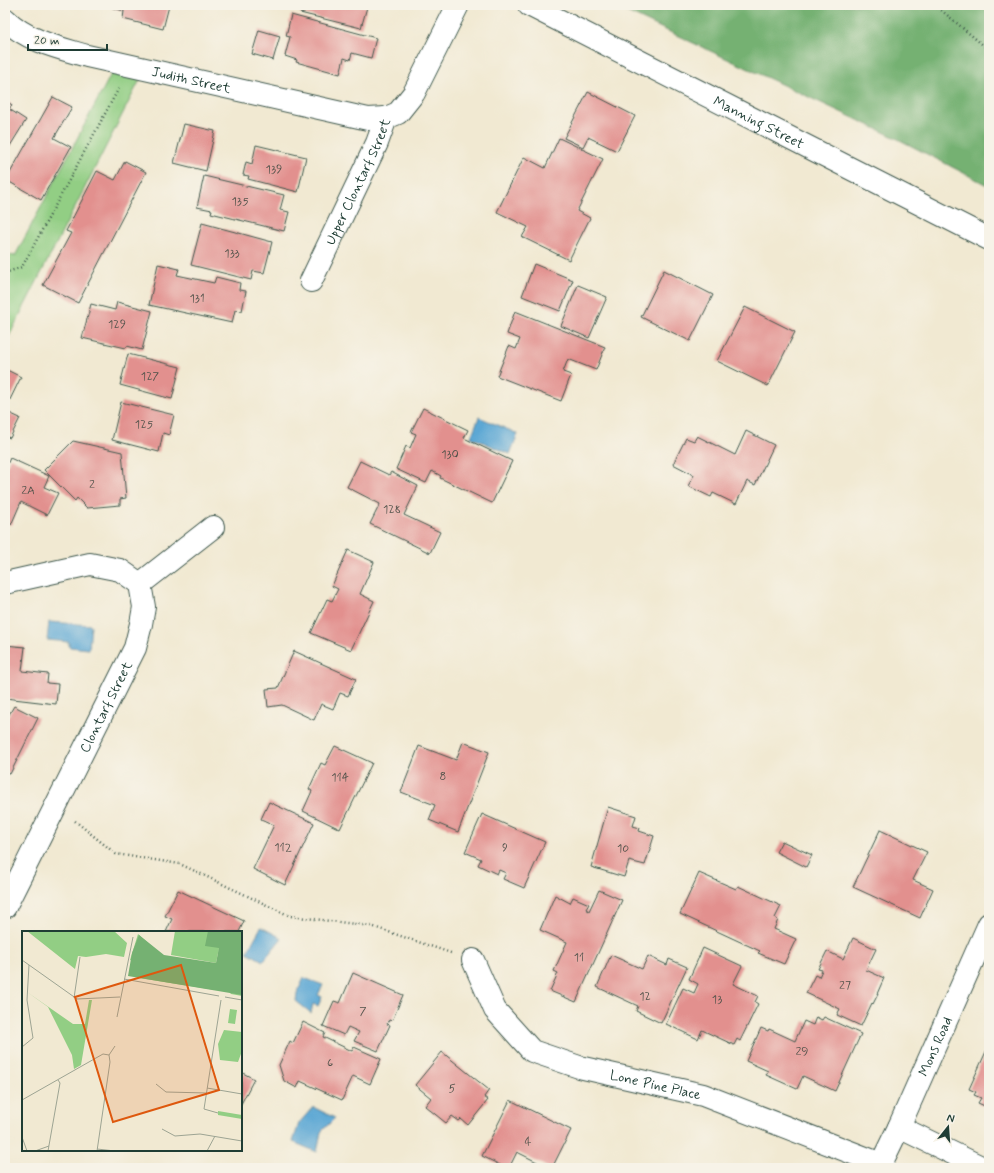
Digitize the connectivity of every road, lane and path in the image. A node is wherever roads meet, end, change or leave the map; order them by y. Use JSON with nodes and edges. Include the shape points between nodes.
{"nodes":[{"id":1,"x":458,"y":5,"type":"edge"},
{"id":2,"x":529,"y":5,"type":"edge"},
{"id":3,"x":935,"y":5,"type":"edge"},
{"id":4,"x":5,"y":19,"type":"edge"},
{"id":5,"x":989,"y":50,"type":"edge"},
{"id":6,"x":130,"y":66,"type":"junction"},
{"id":7,"x":386,"y":118,"type":"junction"},
{"id":8,"x":989,"y":239,"type":"edge"},
{"id":9,"x":5,"y":273,"type":"edge"},
{"id":10,"x":310,"y":281,"type":"dead end"},
{"id":11,"x":212,"y":527,"type":"dead end"},
{"id":12,"x":5,"y":583,"type":"edge"},
{"id":13,"x":140,"y":584,"type":"junction"},
{"id":14,"x":56,"y":805,"type":"junction"},
{"id":15,"x":5,"y":907,"type":"edge"},
{"id":16,"x":989,"y":924,"type":"edge"},
{"id":17,"x":472,"y":960,"type":"joint"},
{"id":18,"x":899,"y":1127,"type":"junction"},
{"id":19,"x":880,"y":1166,"type":"edge"},
{"id":20,"x":983,"y":1168,"type":"edge"}],
"edges":[{"from":1,"to":7,"type":"street","name":"Upper Clontarf Street","via":[[414,93],[398,113]]},
{"from":2,"to":8,"type":"street","name":"Manning Street"},
{"from":3,"to":5,"type":"path"},
{"from":4,"to":6,"type":"street","name":"Judith Street","via":[[12,26],[42,43]]},
{"from":6,"to":7,"type":"street","name":"Judith Street","via":[[368,119]]},
{"from":6,"to":9,"type":"path","via":[[22,267]]},
{"from":7,"to":10,"type":"street","name":"Upper Clontarf Street","via":[[377,143]]},
{"from":11,"to":13,"type":"street"},
{"from":12,"to":13,"type":"street","via":[[90,564],[120,570]]},
{"from":13,"to":14,"type":"street","name":"Clontarf Street","via":[[144,606],[135,648]]},
{"from":14,"to":15,"type":"street","name":"Clontarf Street"},
{"from":14,"to":17,"type":"path","via":[[116,854],[180,864],[290,916],[371,926]]},
{"from":16,"to":18,"type":"street","name":"Mons Road"},
{"from":17,"to":19,"type":"street","name":"Lone Pine Place","via":[[495,1010],[532,1051],[579,1067],[703,1095]]},
{"from":18,"to":19,"type":"street","name":"Mons Road"},
{"from":18,"to":20,"type":"street"}]}
